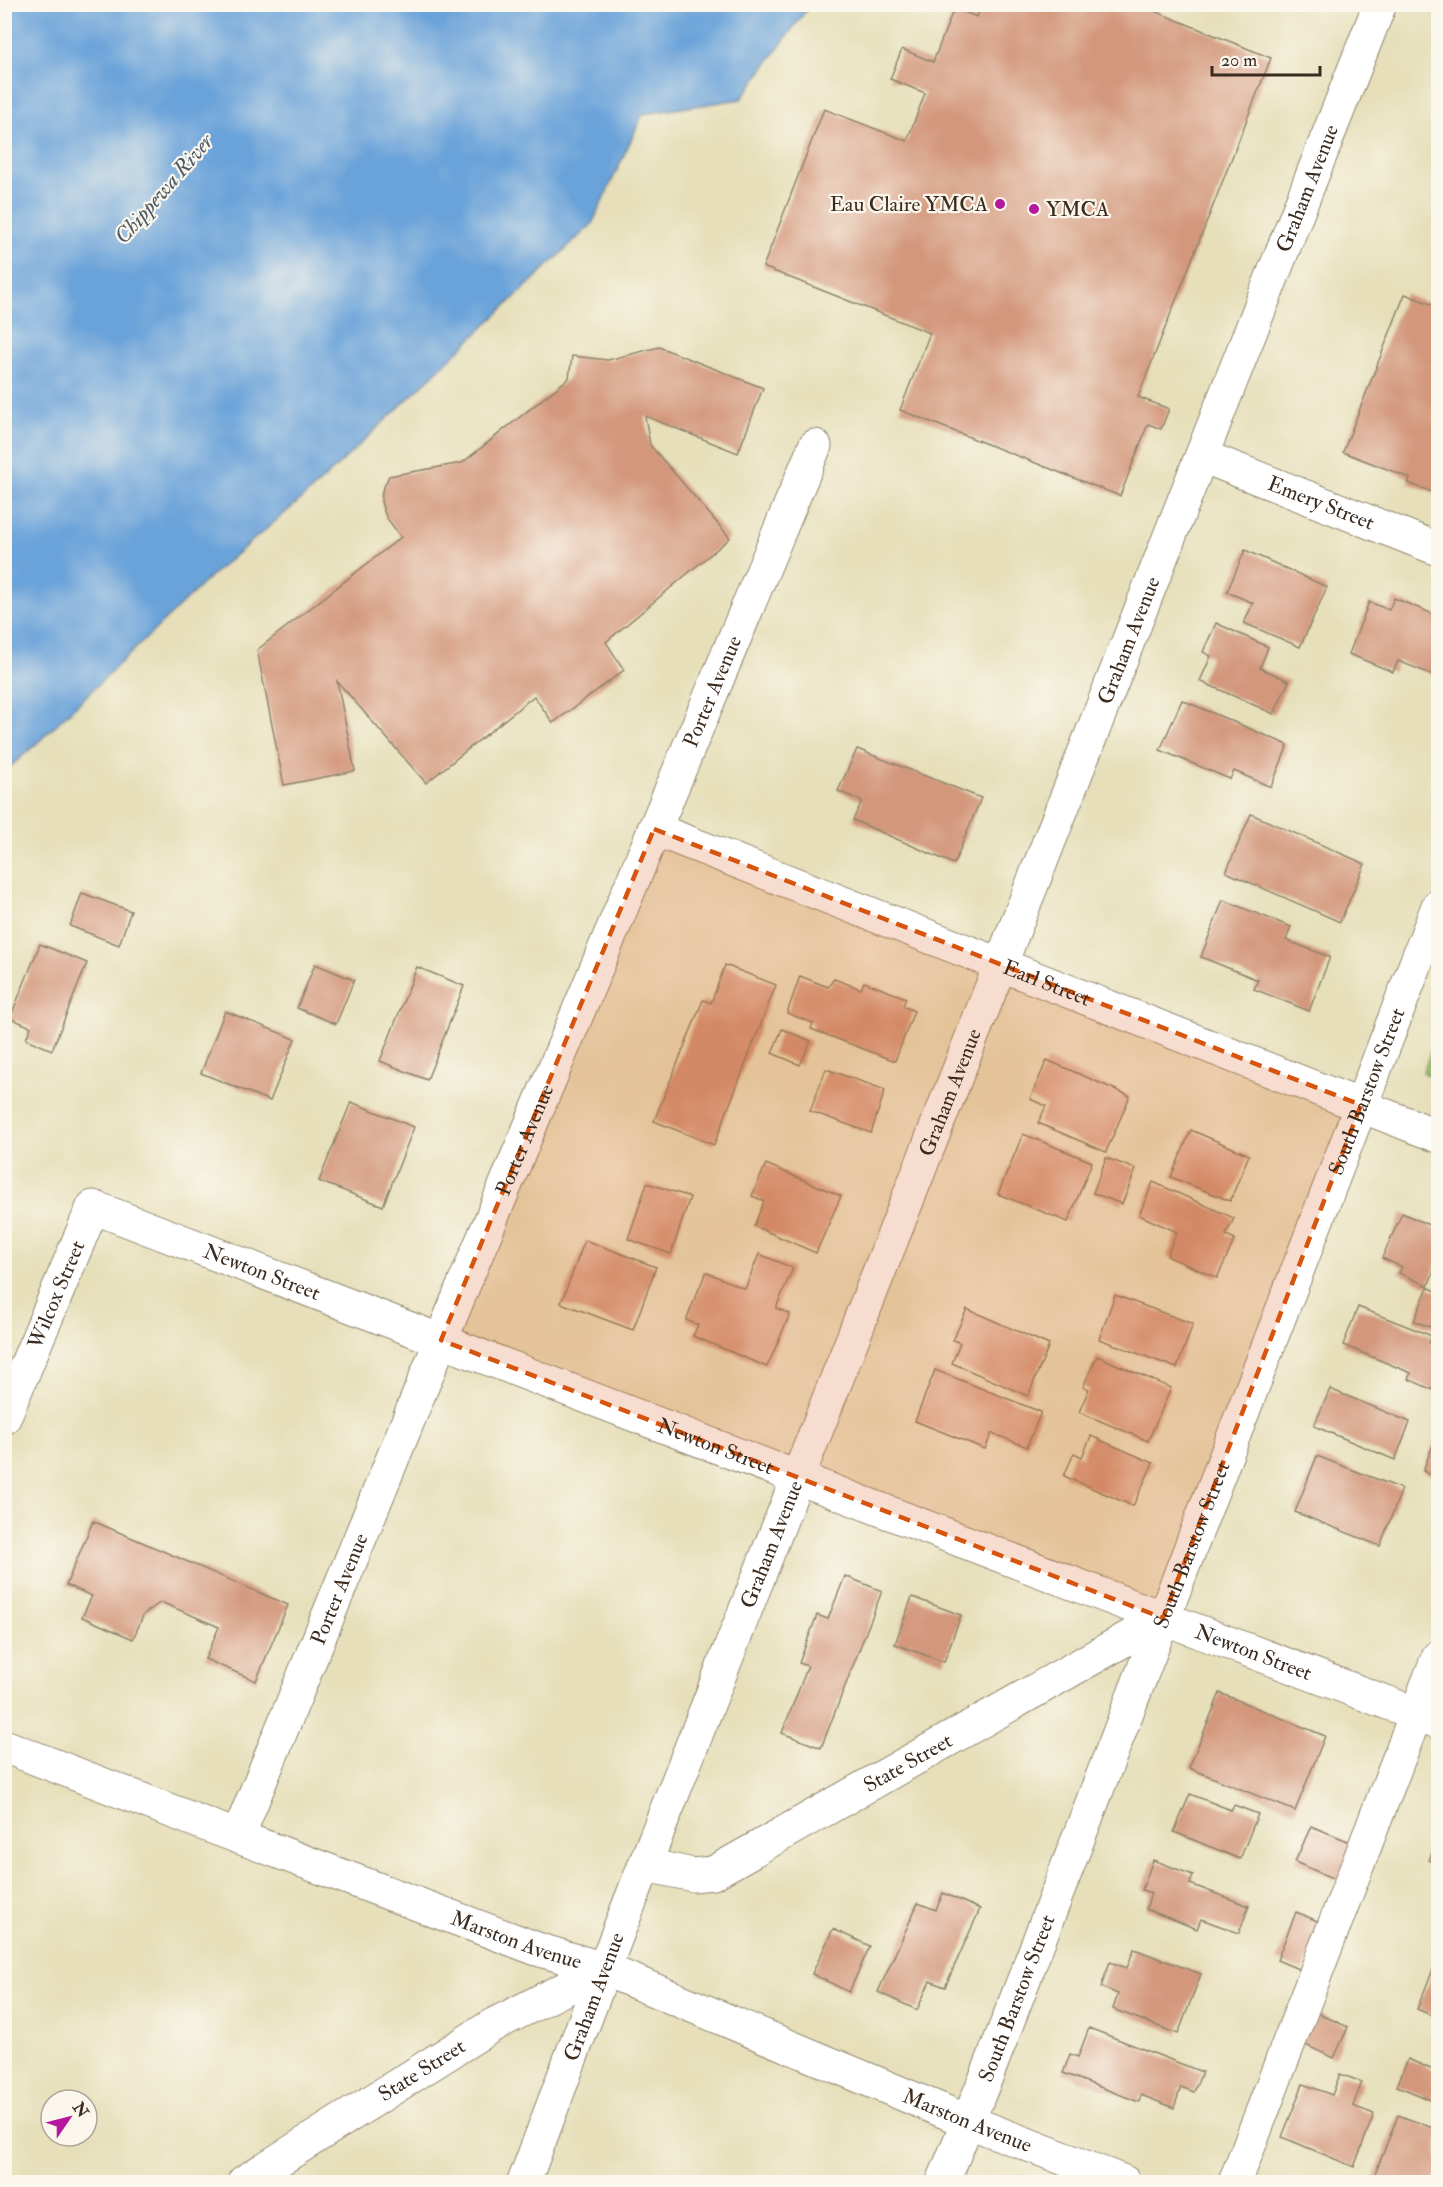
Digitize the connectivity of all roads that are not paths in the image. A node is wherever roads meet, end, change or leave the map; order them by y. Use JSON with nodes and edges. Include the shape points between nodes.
{"nodes":[{"id":1,"x":1380,"y":4,"type":"edge"},
{"id":2,"x":815,"y":446,"type":"dead end"},
{"id":3,"x":1202,"y":456,"type":"junction"},
{"id":4,"x":1438,"y":549,"type":"edge"},
{"id":5,"x":654,"y":829,"type":"junction"},
{"id":6,"x":1438,"y":906,"type":"edge"},
{"id":7,"x":1002,"y":963,"type":"junction"},
{"id":8,"x":1361,"y":1105,"type":"junction"},
{"id":9,"x":1438,"y":1136,"type":"edge"},
{"id":10,"x":93,"y":1206,"type":"joint"},
{"id":11,"x":441,"y":1340,"type":"junction"},
{"id":12,"x":4,"y":1418,"type":"edge"},
{"id":13,"x":798,"y":1478,"type":"junction"},
{"id":14,"x":1163,"y":1618,"type":"junction"},
{"id":15,"x":1438,"y":1657,"type":"edge"},
{"id":16,"x":1427,"y":1717,"type":"edge"},
{"id":17,"x":4,"y":1746,"type":"edge"},
{"id":18,"x":238,"y":1836,"type":"junction"},
{"id":19,"x":646,"y":1865,"type":"junction"},
{"id":20,"x":604,"y":1969,"type":"junction"},
{"id":21,"x":967,"y":2121,"type":"junction"},
{"id":22,"x":244,"y":2182,"type":"edge"},
{"id":23,"x":524,"y":2182,"type":"edge"},
{"id":24,"x":943,"y":2182,"type":"edge"},
{"id":25,"x":1124,"y":2182,"type":"edge"},
{"id":26,"x":1235,"y":2182,"type":"edge"}],
"edges":[{"from":1,"to":3,"type":"street","name":"Graham Avenue"},
{"from":2,"to":5,"type":"street","name":"Porter Avenue"},
{"from":3,"to":4,"type":"street","name":"Emery Street"},
{"from":3,"to":7,"type":"street","name":"Graham Avenue"},
{"from":5,"to":7,"type":"street","name":"Earl Street"},
{"from":5,"to":11,"type":"street","name":"Porter Avenue"},
{"from":6,"to":8,"type":"street","name":"South Barstow Street"},
{"from":7,"to":8,"type":"street","name":"Earl Street"},
{"from":7,"to":13,"type":"street","name":"Graham Avenue"},
{"from":8,"to":9,"type":"street","name":"Earl Street"},
{"from":8,"to":14,"type":"street","name":"South Barstow Street"},
{"from":10,"to":11,"type":"street","name":"Newton Street"},
{"from":10,"to":12,"type":"street","name":"Wilcox Street"},
{"from":11,"to":13,"type":"street","name":"Newton Street"},
{"from":11,"to":18,"type":"street","name":"Porter Avenue"},
{"from":13,"to":14,"type":"street","name":"Newton Street"},
{"from":13,"to":19,"type":"street","name":"Graham Avenue"},
{"from":14,"to":16,"type":"street","name":"Newton Street"},
{"from":14,"to":19,"type":"street","name":"State Street","via":[[713,1873],[693,1875]]},
{"from":14,"to":21,"type":"street","name":"South Barstow Street"},
{"from":15,"to":16,"type":"street"},
{"from":16,"to":26,"type":"street"},
{"from":17,"to":18,"type":"street","name":"Marston Avenue"},
{"from":18,"to":20,"type":"street","name":"Marston Avenue","via":[[537,1949]]},
{"from":19,"to":20,"type":"street","name":"Graham Avenue"},
{"from":20,"to":21,"type":"street","name":"Marston Avenue"},
{"from":20,"to":22,"type":"street","name":"State Street","via":[[493,2025]]},
{"from":20,"to":23,"type":"street","name":"Graham Avenue"},
{"from":21,"to":24,"type":"street","name":"South Barstow Street"},
{"from":21,"to":25,"type":"street","name":"Marston Avenue"}]}
